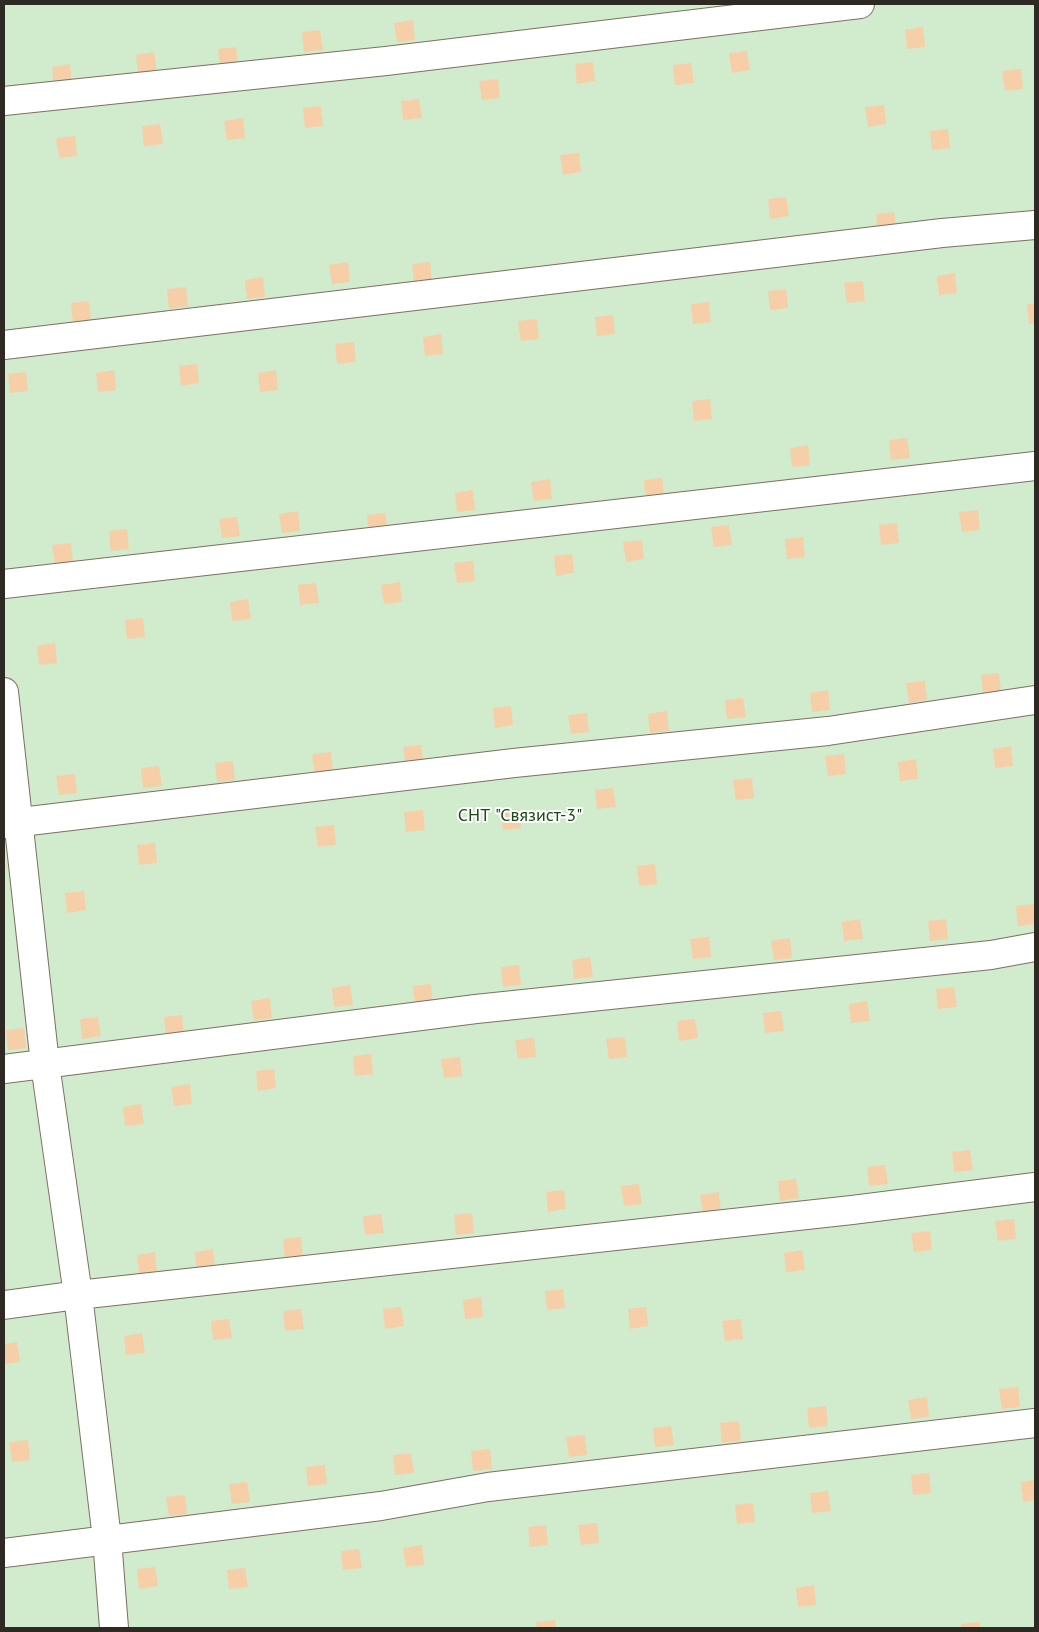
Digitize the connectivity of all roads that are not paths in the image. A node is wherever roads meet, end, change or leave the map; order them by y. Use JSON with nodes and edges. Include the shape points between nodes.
{"nodes":[{"id":1,"x":860,"y":4,"type":"edge"},
{"id":2,"x":4,"y":101,"type":"edge"},
{"id":3,"x":1035,"y":225,"type":"edge"},
{"id":4,"x":4,"y":345,"type":"edge"},
{"id":5,"x":1035,"y":466,"type":"edge"},
{"id":6,"x":4,"y":584,"type":"edge"},
{"id":7,"x":4,"y":692,"type":"edge"},
{"id":8,"x":1035,"y":700,"type":"edge"},
{"id":9,"x":11,"y":823,"type":"edge"},
{"id":10,"x":1035,"y":947,"type":"edge"},
{"id":11,"x":45,"y":1064,"type":"junction"},
{"id":12,"x":4,"y":1069,"type":"edge"},
{"id":13,"x":1035,"y":1187,"type":"edge"},
{"id":14,"x":78,"y":1295,"type":"junction"},
{"id":15,"x":4,"y":1305,"type":"edge"},
{"id":16,"x":1035,"y":1423,"type":"edge"},
{"id":17,"x":107,"y":1540,"type":"junction"},
{"id":18,"x":4,"y":1553,"type":"edge"},
{"id":19,"x":114,"y":1628,"type":"edge"}],
"edges":[{"from":1,"to":2,"type":"lane","via":[[386,61]]},
{"from":3,"to":4,"type":"lane","via":[[942,233]]},
{"from":5,"to":6,"type":"lane"},
{"from":7,"to":9,"type":"lane"},
{"from":8,"to":9,"type":"lane","via":[[828,731],[514,763]]},
{"from":9,"to":11,"type":"lane"},
{"from":10,"to":11,"type":"lane","via":[[991,955],[476,1009]]},
{"from":11,"to":12,"type":"lane"},
{"from":11,"to":14,"type":"lane"},
{"from":13,"to":14,"type":"lane"},
{"from":14,"to":15,"type":"lane"},
{"from":14,"to":17,"type":"lane"},
{"from":16,"to":17,"type":"lane","via":[[498,1486],[381,1506]]},
{"from":17,"to":18,"type":"lane"},
{"from":17,"to":19,"type":"lane"}]}
